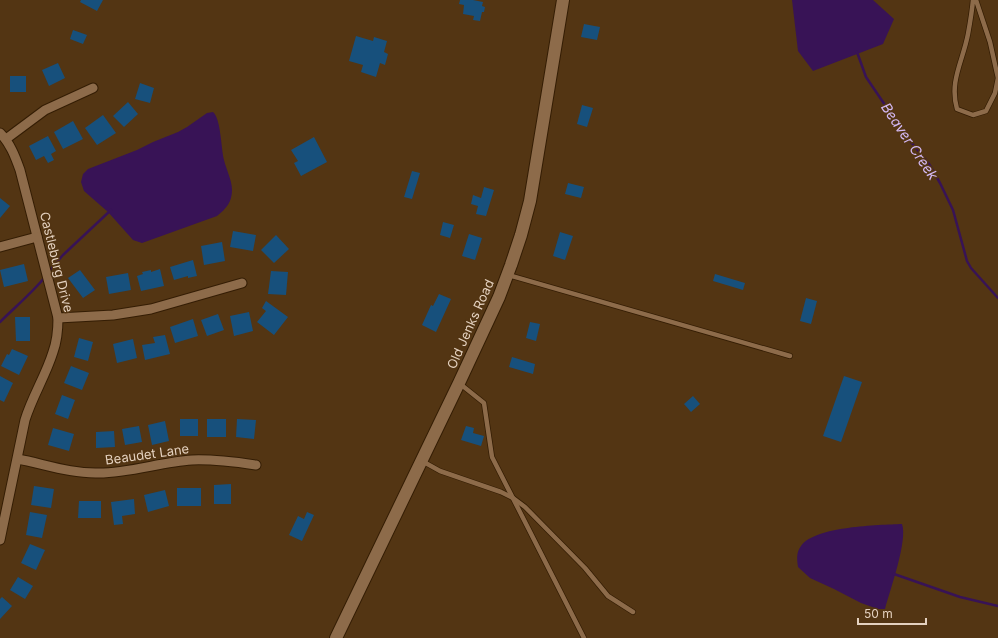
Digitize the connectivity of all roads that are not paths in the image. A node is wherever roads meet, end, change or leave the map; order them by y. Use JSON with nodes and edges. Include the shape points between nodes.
{"nodes":[{"id":1,"x":563,"y":0,"type":"edge"},
{"id":2,"x":975,"y":0,"type":"edge"},
{"id":3,"x":93,"y":88,"type":"dead end"},
{"id":4,"x":3,"y":136,"type":"edge"},
{"id":5,"x":37,"y":236,"type":"junction"},
{"id":6,"x":0,"y":247,"type":"edge"},
{"id":7,"x":508,"y":275,"type":"junction"},
{"id":8,"x":242,"y":283,"type":"dead end"},
{"id":9,"x":58,"y":318,"type":"junction"},
{"id":10,"x":790,"y":356,"type":"dead end"},
{"id":11,"x":459,"y":383,"type":"junction"},
{"id":12,"x":18,"y":459,"type":"junction"},
{"id":13,"x":421,"y":461,"type":"junction"},
{"id":14,"x":256,"y":465,"type":"dead end"},
{"id":15,"x":513,"y":498,"type":"junction"},
{"id":16,"x":0,"y":540,"type":"edge"},
{"id":17,"x":633,"y":612,"type":"dead end"},
{"id":18,"x":336,"y":638,"type":"edge"},
{"id":19,"x":584,"y":638,"type":"edge"}],
"edges":[{"from":1,"to":7,"type":"street","name":"Old Jenks Road","via":[[530,201]]},
{"from":2,"to":2,"type":"lane","via":[[954,83],[957,109],[973,115],[986,111],[995,93],[998,78],[990,42]]},
{"from":3,"to":4,"type":"street","via":[[45,110]]},
{"from":4,"to":5,"type":"street","name":"Castleburg Drive","via":[[14,152]]},
{"from":5,"to":6,"type":"street"},
{"from":5,"to":9,"type":"street","name":"Castleburg Drive"},
{"from":7,"to":10,"type":"lane"},
{"from":7,"to":11,"type":"street","name":"Old Jenks Road"},
{"from":8,"to":9,"type":"street","via":[[151,309],[113,315]]},
{"from":9,"to":12,"type":"street","name":"Castleburg Drive","via":[[54,351],[30,406]]},
{"from":11,"to":13,"type":"street","name":"Old Jenks Road"},
{"from":11,"to":15,"type":"lane","via":[[484,403],[492,457]]},
{"from":12,"to":14,"type":"street","name":"Beaudet Lane","via":[[98,474],[192,460]]},
{"from":12,"to":16,"type":"street","name":"Castleburg Drive"},
{"from":13,"to":15,"type":"lane","via":[[440,472]]},
{"from":13,"to":18,"type":"street","name":"Old Jenks Road"},
{"from":15,"to":17,"type":"lane","via":[[585,568],[608,596]]},
{"from":15,"to":19,"type":"lane"}]}
